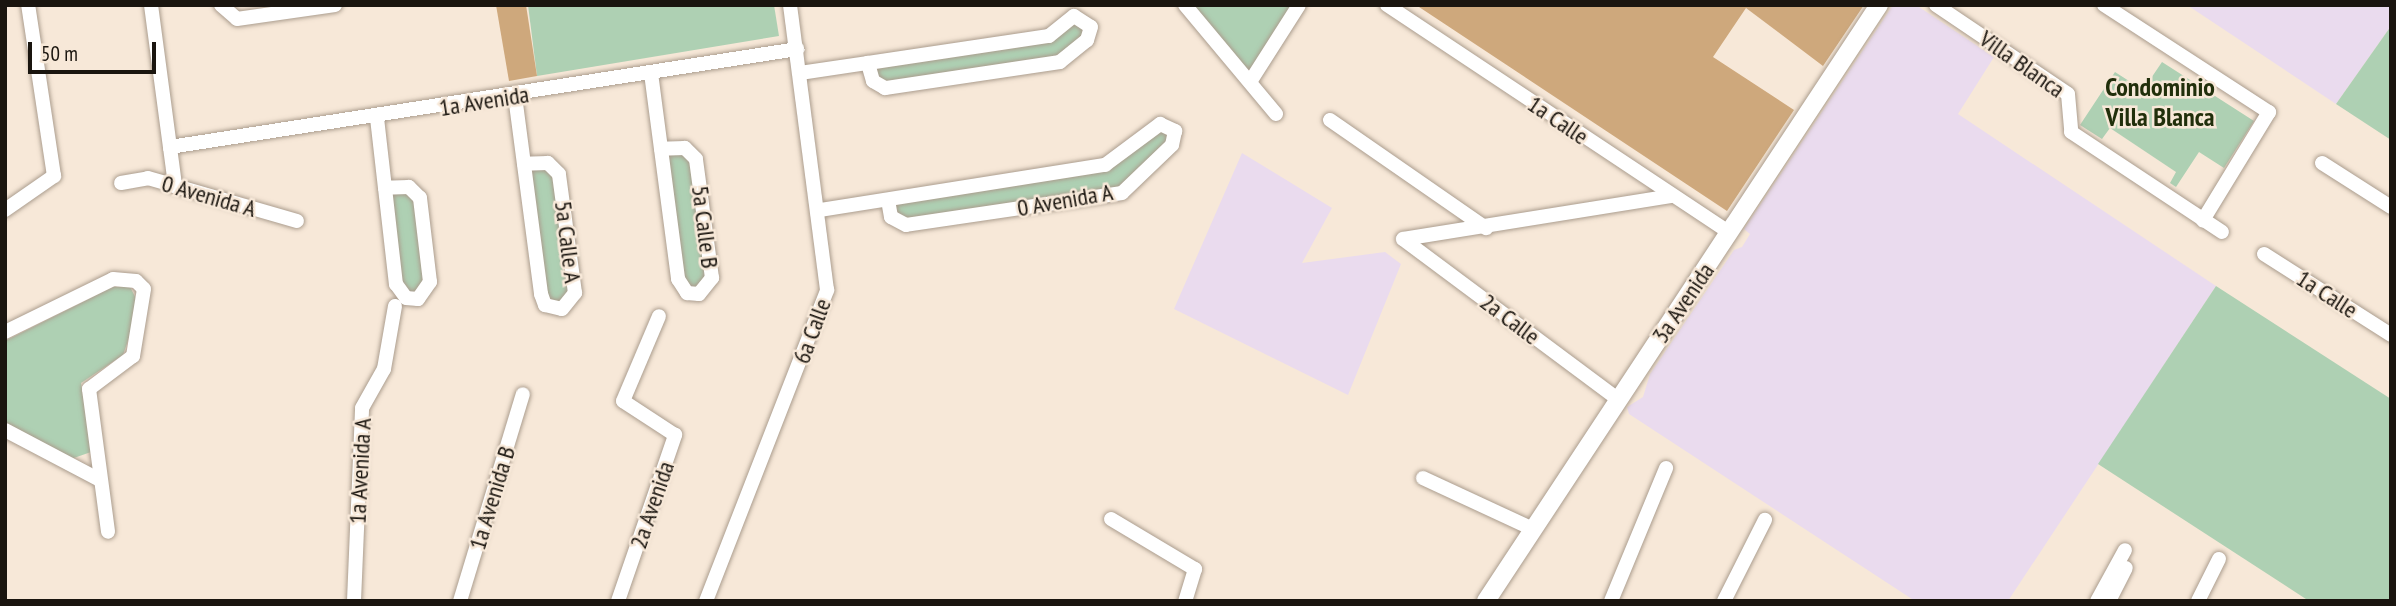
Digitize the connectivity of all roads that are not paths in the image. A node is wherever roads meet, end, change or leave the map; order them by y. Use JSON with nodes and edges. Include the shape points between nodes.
{"nodes":[{"id":1,"x":28,"y":5,"type":"edge"},
{"id":2,"x":151,"y":5,"type":"edge"},
{"id":3,"x":221,"y":5,"type":"edge"},
{"id":4,"x":335,"y":5,"type":"edge"},
{"id":5,"x":790,"y":5,"type":"edge"},
{"id":6,"x":1185,"y":5,"type":"edge"},
{"id":7,"x":1299,"y":5,"type":"edge"},
{"id":8,"x":1387,"y":5,"type":"edge"},
{"id":9,"x":1879,"y":5,"type":"edge"},
{"id":10,"x":1936,"y":5,"type":"edge"},
{"id":11,"x":2104,"y":5,"type":"edge"},
{"id":12,"x":1955,"y":10,"type":"edge"},
{"id":13,"x":797,"y":49,"type":"junction"},
{"id":14,"x":868,"y":63,"type":"junction"},
{"id":15,"x":650,"y":73,"type":"junction"},
{"id":16,"x":800,"y":73,"type":"junction"},
{"id":17,"x":1250,"y":82,"type":"junction"},
{"id":18,"x":515,"y":96,"type":"junction"},
{"id":19,"x":1276,"y":114,"type":"dead end"},
{"id":20,"x":377,"y":118,"type":"junction"},
{"id":21,"x":1330,"y":120,"type":"dead end"},
{"id":22,"x":170,"y":147,"type":"junction"},
{"id":23,"x":661,"y":149,"type":"junction"},
{"id":24,"x":2322,"y":163,"type":"dead end"},
{"id":25,"x":524,"y":164,"type":"junction"},
{"id":26,"x":121,"y":183,"type":"dead end"},
{"id":27,"x":175,"y":186,"type":"junction"},
{"id":28,"x":385,"y":188,"type":"junction"},
{"id":29,"x":1671,"y":196,"type":"junction"},
{"id":30,"x":888,"y":200,"type":"junction"},
{"id":31,"x":2391,"y":207,"type":"edge"},
{"id":32,"x":5,"y":210,"type":"edge"},
{"id":33,"x":820,"y":210,"type":"junction"},
{"id":34,"x":297,"y":220,"type":"dead end"},
{"id":35,"x":2203,"y":220,"type":"junction"},
{"id":36,"x":1486,"y":228,"type":"junction"},
{"id":37,"x":2222,"y":232,"type":"dead end"},
{"id":38,"x":1730,"y":233,"type":"junction"},
{"id":39,"x":2264,"y":254,"type":"dead end"},
{"id":40,"x":395,"y":306,"type":"dead end"},
{"id":41,"x":659,"y":316,"type":"dead end"},
{"id":42,"x":5,"y":332,"type":"edge"},
{"id":43,"x":2391,"y":335,"type":"edge"},
{"id":44,"x":523,"y":394,"type":"dead end"},
{"id":45,"x":1618,"y":399,"type":"junction"},
{"id":46,"x":5,"y":430,"type":"edge"},
{"id":47,"x":96,"y":450,"type":"junction"},
{"id":48,"x":63,"y":460,"type":"junction"},
{"id":49,"x":1667,"y":468,"type":"dead end"},
{"id":50,"x":1423,"y":478,"type":"dead end"},
{"id":51,"x":100,"y":480,"type":"junction"},
{"id":52,"x":1111,"y":519,"type":"dead end"},
{"id":53,"x":1766,"y":520,"type":"dead end"},
{"id":54,"x":1533,"y":529,"type":"junction"},
{"id":55,"x":108,"y":532,"type":"dead end"},
{"id":56,"x":2219,"y":559,"type":"dead end"},
{"id":57,"x":354,"y":601,"type":"edge"},
{"id":58,"x":460,"y":601,"type":"edge"},
{"id":59,"x":618,"y":601,"type":"edge"},
{"id":60,"x":706,"y":601,"type":"edge"},
{"id":61,"x":1185,"y":601,"type":"edge"},
{"id":62,"x":1486,"y":601,"type":"edge"},
{"id":63,"x":1611,"y":601,"type":"edge"},
{"id":64,"x":1724,"y":601,"type":"edge"},
{"id":65,"x":2097,"y":601,"type":"edge"},
{"id":66,"x":2109,"y":601,"type":"edge"},
{"id":67,"x":2198,"y":601,"type":"edge"}],
"edges":[{"from":1,"to":32,"type":"street","via":[[54,176]]},
{"from":2,"to":22,"type":"street"},
{"from":3,"to":4,"type":"street","via":[[237,19]]},
{"from":5,"to":13,"type":"street","name":"6a Calle"},
{"from":6,"to":17,"type":"street"},
{"from":7,"to":17,"type":"street"},
{"from":8,"to":29,"type":"street","name":"1a Calle"},
{"from":9,"to":38,"type":"street","name":"3a Avenida"},
{"from":10,"to":12,"type":"street","name":"Villa Blanca"},
{"from":11,"to":35,"type":"street","via":[[2269,112]]},
{"from":12,"to":35,"type":"street","name":"Villa Blanca","via":[[2070,95],[2071,132]]},
{"from":13,"to":15,"type":"street","name":"1a Avenida"},
{"from":13,"to":16,"type":"street","name":"6a Calle"},
{"from":14,"to":14,"type":"street","via":[[1049,36],[1074,16],[1091,27],[1087,40],[1060,62],[885,88],[873,81]]},
{"from":14,"to":16,"type":"street"},
{"from":15,"to":18,"type":"street","name":"1a Avenida"},
{"from":15,"to":23,"type":"street","name":"5a Calle B"},
{"from":16,"to":33,"type":"street","name":"6a Calle"},
{"from":17,"to":19,"type":"street"},
{"from":18,"to":20,"type":"street","name":"1a Avenida"},
{"from":18,"to":25,"type":"street","name":"5a Calle A"},
{"from":20,"to":22,"type":"street","name":"1a Avenida"},
{"from":20,"to":28,"type":"street"},
{"from":21,"to":36,"type":"street"},
{"from":22,"to":27,"type":"street"},
{"from":23,"to":23,"type":"street","name":"5a Calle B","via":[[685,148],[696,159],[712,278],[699,294],[679,285]]},
{"from":24,"to":31,"type":"street"},
{"from":25,"to":25,"type":"street","name":"5a Calle A","via":[[548,163],[559,174],[575,293],[562,309],[542,300]]},
{"from":26,"to":27,"type":"street","name":"0 Avenida A","via":[[148,178]]},
{"from":27,"to":34,"type":"street","name":"0 Avenida A"},
{"from":28,"to":28,"type":"street","via":[[398,289],[418,299],[430,282],[420,198],[409,187]]},
{"from":29,"to":36,"type":"street"},
{"from":29,"to":38,"type":"street","name":"1a Calle"},
{"from":30,"to":30,"type":"street","name":"0 Avenida A","via":[[1105,165],[1160,124],[1175,131],[1172,145],[1122,192],[906,225],[891,217]]},
{"from":30,"to":33,"type":"street","name":"0 Avenida A"},
{"from":33,"to":60,"type":"street","name":"6a Calle","via":[[824,300]]},
{"from":35,"to":37,"type":"street","name":"Villa Blanca"},
{"from":36,"to":45,"type":"street","name":"2a Calle","via":[[1402,239]]},
{"from":38,"to":45,"type":"street","name":"3a Avenida"},
{"from":39,"to":43,"type":"street","name":"1a Calle"},
{"from":40,"to":57,"type":"street","name":"1a Avenida A","via":[[384,369],[362,408]]},
{"from":41,"to":59,"type":"street","name":"2a Avenida","via":[[623,401],[675,435]]},
{"from":42,"to":47,"type":"street","via":[[110,279],[141,284],[146,300],[133,356],[90,386]]},
{"from":44,"to":58,"type":"street","name":"1a Avenida B"},
{"from":45,"to":54,"type":"street","name":"3a Avenida"},
{"from":46,"to":48,"type":"street"},
{"from":47,"to":48,"type":"street","via":[[90,457]]},
{"from":47,"to":51,"type":"street"},
{"from":48,"to":51,"type":"street"},
{"from":49,"to":63,"type":"street"},
{"from":50,"to":54,"type":"street"},
{"from":51,"to":55,"type":"street"},
{"from":52,"to":61,"type":"street","via":[[1195,569]]},
{"from":53,"to":64,"type":"street"},
{"from":54,"to":62,"type":"street","name":"3a Avenida"},
{"from":56,"to":67,"type":"street"},
{"from":65,"to":66,"type":"street","via":[[2129,552]]}]}
